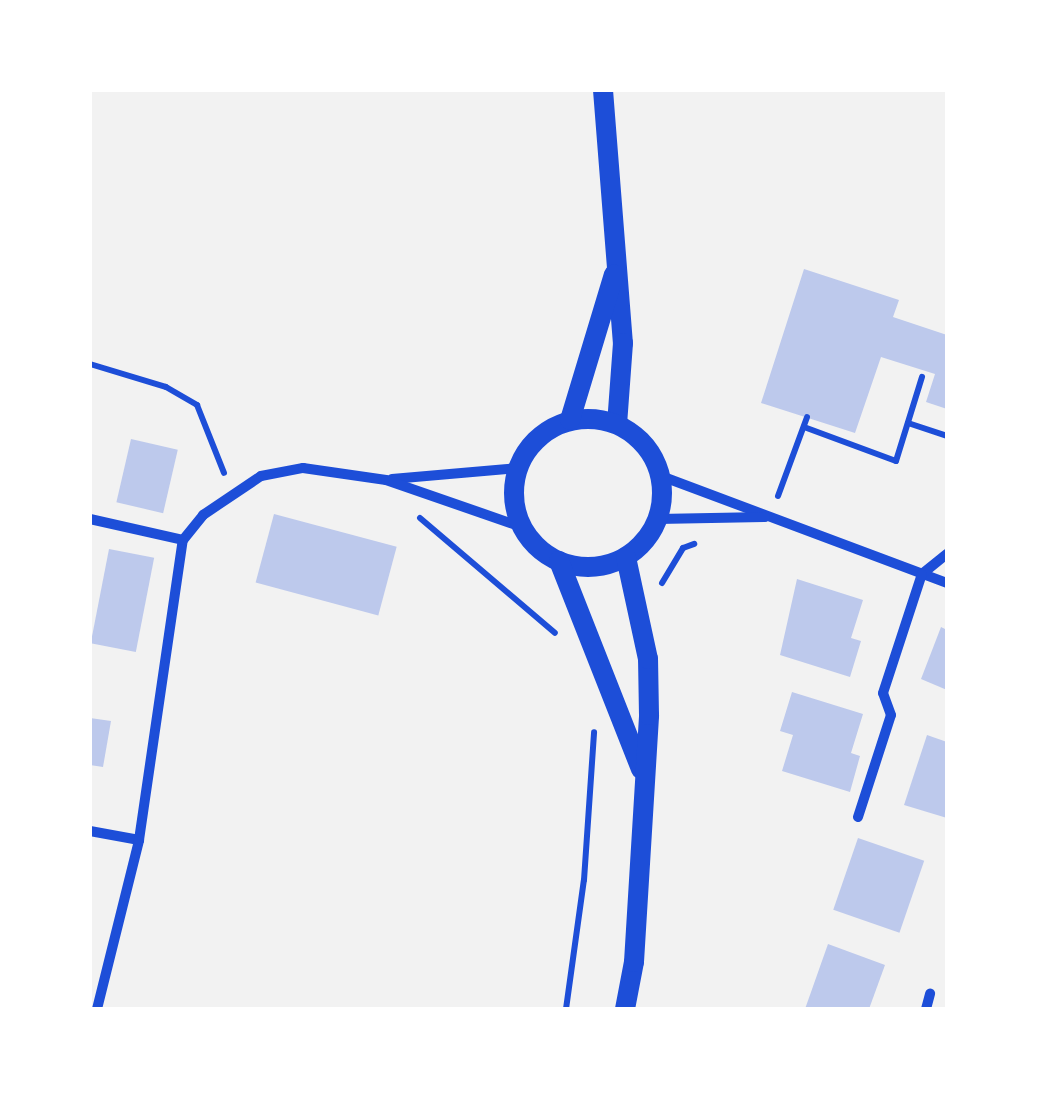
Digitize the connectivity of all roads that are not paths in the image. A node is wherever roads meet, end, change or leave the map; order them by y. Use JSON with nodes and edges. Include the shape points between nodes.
{"nodes":[{"id":1,"x":603,"y":90,"type":"edge"},
{"id":2,"x":617,"y":262,"type":"junction"},
{"id":3,"x":570,"y":420,"type":"junction"},
{"id":4,"x":617,"y":424,"type":"junction"},
{"id":5,"x":518,"y":468,"type":"junction"},
{"id":6,"x":661,"y":476,"type":"junction"},
{"id":7,"x":386,"y":480,"type":"junction"},
{"id":8,"x":771,"y":516,"type":"junction"},
{"id":9,"x":90,"y":520,"type":"edge"},
{"id":10,"x":658,"y":520,"type":"junction"},
{"id":11,"x":522,"y":527,"type":"junction"},
{"id":12,"x":183,"y":540,"type":"junction"},
{"id":13,"x":947,"y":554,"type":"edge"},
{"id":14,"x":626,"y":558,"type":"junction"},
{"id":15,"x":560,"y":561,"type":"junction"},
{"id":16,"x":922,"y":574,"type":"junction"},
{"id":17,"x":947,"y":582,"type":"edge"},
{"id":18,"x":642,"y":771,"type":"junction"},
{"id":19,"x":858,"y":816,"type":"dead end"},
{"id":20,"x":90,"y":832,"type":"edge"},
{"id":21,"x":139,"y":840,"type":"junction"},
{"id":22,"x":930,"y":994,"type":"dead end"},
{"id":23,"x":97,"y":1009,"type":"edge"},
{"id":24,"x":625,"y":1009,"type":"edge"},
{"id":25,"x":926,"y":1009,"type":"edge"}],
"edges":[{"from":1,"to":2,"type":"main road"},
{"from":2,"to":3,"type":"main road"},
{"from":2,"to":4,"type":"main road","via":[[623,343]]},
{"from":3,"to":4,"type":"main road"},
{"from":3,"to":5,"type":"main road","via":[[538,438]]},
{"from":4,"to":6,"type":"main road","via":[[645,444]]},
{"from":5,"to":7,"type":"street"},
{"from":5,"to":11,"type":"main road","via":[[514,498]]},
{"from":6,"to":8,"type":"street"},
{"from":6,"to":10,"type":"main road"},
{"from":7,"to":11,"type":"street"},
{"from":7,"to":12,"type":"street","via":[[303,468],[261,476],[230,492]]},
{"from":8,"to":10,"type":"street"},
{"from":8,"to":16,"type":"street"},
{"from":9,"to":12,"type":"street"},
{"from":10,"to":14,"type":"main road"},
{"from":11,"to":15,"type":"main road"},
{"from":12,"to":21,"type":"street"},
{"from":13,"to":16,"type":"street"},
{"from":14,"to":15,"type":"main road","via":[[604,566]]},
{"from":14,"to":18,"type":"main road","via":[[642,634],[648,715]]},
{"from":15,"to":18,"type":"main road"},
{"from":16,"to":17,"type":"street"},
{"from":16,"to":19,"type":"street","via":[[883,693],[891,715]]},
{"from":18,"to":24,"type":"main road","via":[[634,962]]},
{"from":20,"to":21,"type":"street"},
{"from":21,"to":23,"type":"street"},
{"from":22,"to":25,"type":"street"}]}
